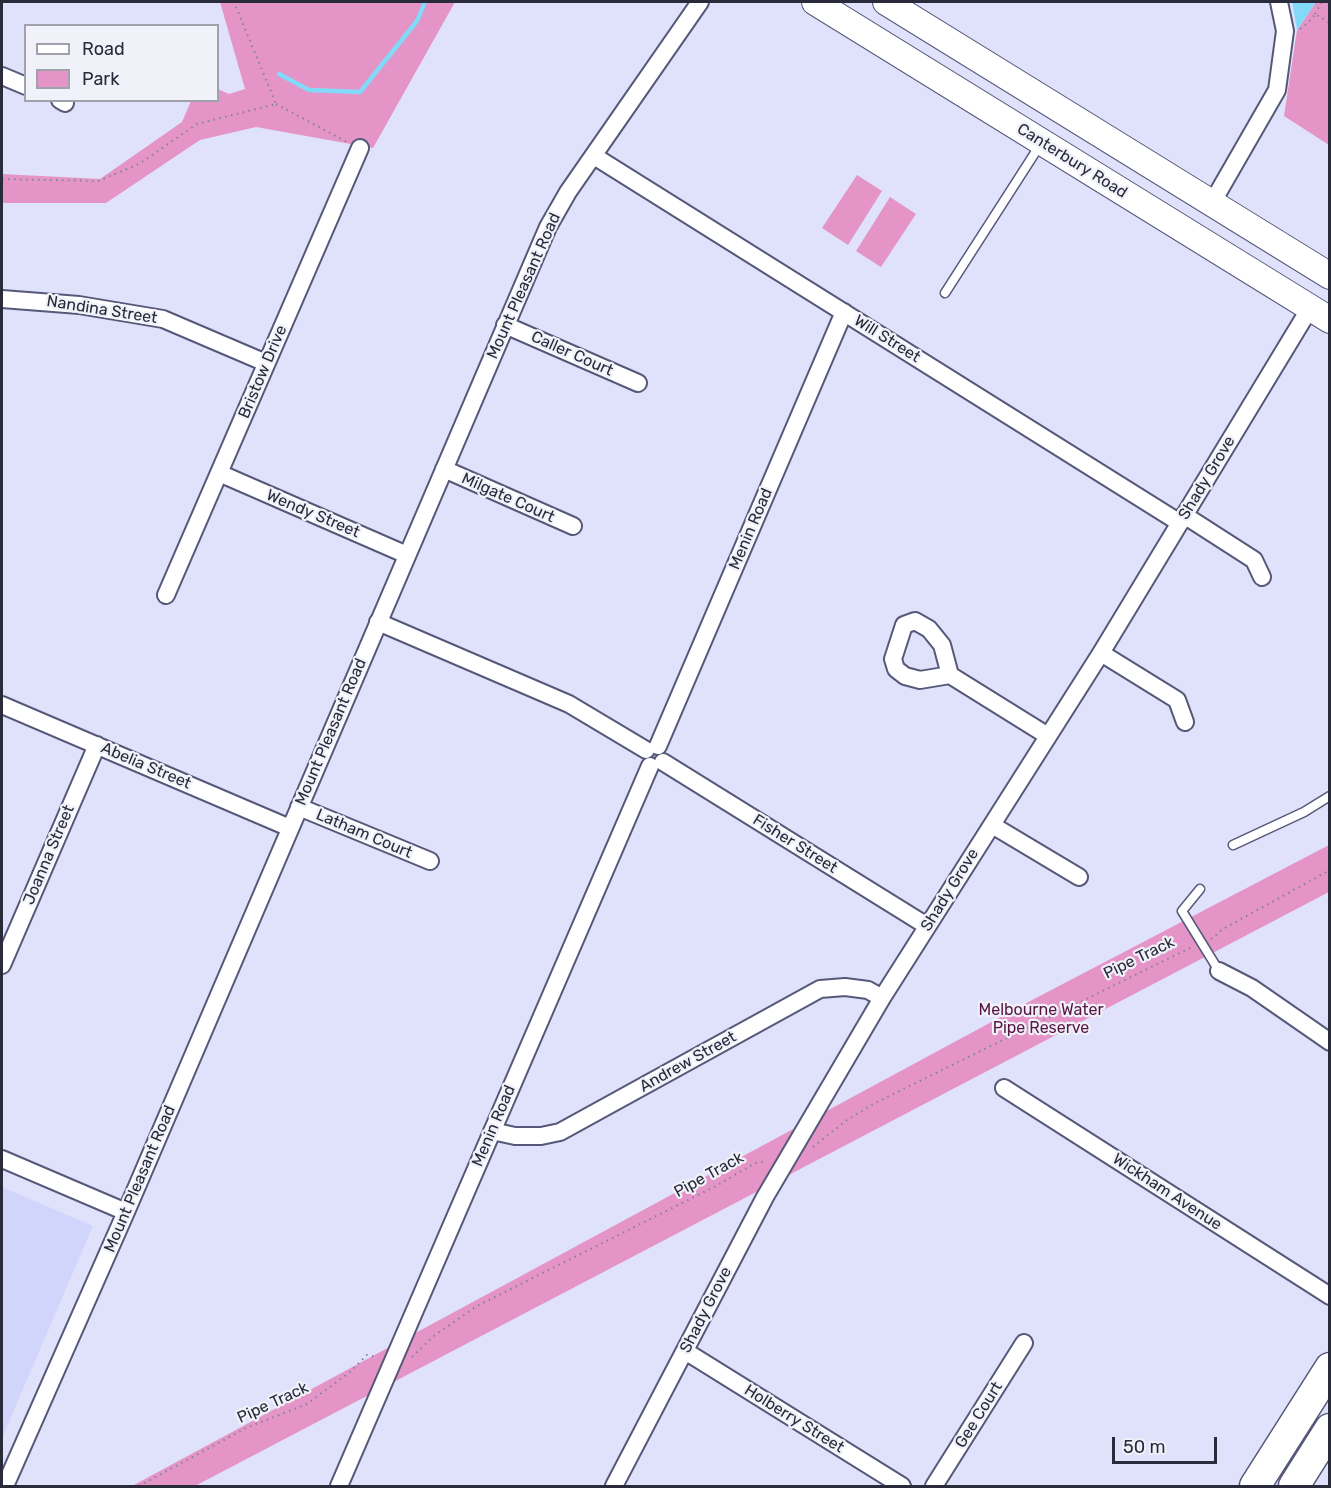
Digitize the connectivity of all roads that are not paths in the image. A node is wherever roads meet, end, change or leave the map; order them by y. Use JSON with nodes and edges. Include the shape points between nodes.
{"nodes":[{"id":1,"x":700,"y":2,"type":"edge"},
{"id":2,"x":815,"y":2,"type":"edge"},
{"id":3,"x":886,"y":2,"type":"edge"},
{"id":4,"x":1280,"y":2,"type":"edge"},
{"id":5,"x":2,"y":76,"type":"edge"},
{"id":6,"x":24,"y":85,"type":"edge"},
{"id":7,"x":1042,"y":142,"type":"junction"},
{"id":8,"x":360,"y":148,"type":"road end"},
{"id":9,"x":594,"y":156,"type":"junction"},
{"id":10,"x":1212,"y":203,"type":"junction"},
{"id":11,"x":1329,"y":276,"type":"edge"},
{"id":12,"x":945,"y":293,"type":"dead end"},
{"id":13,"x":2,"y":299,"type":"edge"},
{"id":14,"x":844,"y":312,"type":"junction"},
{"id":15,"x":1320,"y":314,"type":"edge"},
{"id":16,"x":506,"y":325,"type":"junction"},
{"id":17,"x":267,"y":363,"type":"junction"},
{"id":18,"x":638,"y":383,"type":"dead end"},
{"id":19,"x":444,"y":469,"type":"junction"},
{"id":20,"x":219,"y":473,"type":"junction"},
{"id":21,"x":1182,"y":519,"type":"junction"},
{"id":22,"x":573,"y":526,"type":"dead end"},
{"id":23,"x":407,"y":555,"type":"junction"},
{"id":24,"x":1262,"y":578,"type":"dead end"},
{"id":25,"x":166,"y":595,"type":"dead end"},
{"id":26,"x":378,"y":622,"type":"junction"},
{"id":27,"x":1101,"y":653,"type":"junction"},
{"id":28,"x":950,"y":675,"type":"dead end"},
{"id":29,"x":2,"y":705,"type":"edge"},
{"id":30,"x":1185,"y":722,"type":"dead end"},
{"id":31,"x":1048,"y":735,"type":"junction"},
{"id":32,"x":97,"y":744,"type":"junction"},
{"id":33,"x":654,"y":756,"type":"junction"},
{"id":34,"x":1329,"y":796,"type":"edge"},
{"id":35,"x":299,"y":807,"type":"junction"},
{"id":36,"x":992,"y":825,"type":"junction"},
{"id":37,"x":290,"y":828,"type":"junction"},
{"id":38,"x":1233,"y":845,"type":"dead end"},
{"id":39,"x":430,"y":861,"type":"dead end"},
{"id":40,"x":1079,"y":877,"type":"dead end"},
{"id":41,"x":1200,"y":890,"type":"dead end"},
{"id":42,"x":927,"y":926,"type":"junction"},
{"id":43,"x":2,"y":965,"type":"edge"},
{"id":44,"x":1219,"y":971,"type":"joint"},
{"id":45,"x":882,"y":998,"type":"junction"},
{"id":46,"x":1329,"y":1042,"type":"edge"},
{"id":47,"x":1004,"y":1088,"type":"dead end"},
{"id":48,"x":492,"y":1131,"type":"junction"},
{"id":49,"x":2,"y":1159,"type":"edge"},
{"id":50,"x":126,"y":1212,"type":"junction"},
{"id":51,"x":1329,"y":1296,"type":"edge"},
{"id":52,"x":1024,"y":1343,"type":"dead end"},
{"id":53,"x":685,"y":1351,"type":"junction"},
{"id":54,"x":1329,"y":1368,"type":"edge"},
{"id":55,"x":1329,"y":1429,"type":"edge"},
{"id":56,"x":5,"y":1486,"type":"edge"},
{"id":57,"x":339,"y":1486,"type":"edge"},
{"id":58,"x":614,"y":1486,"type":"edge"},
{"id":59,"x":902,"y":1486,"type":"edge"},
{"id":60,"x":934,"y":1486,"type":"edge"},
{"id":61,"x":1255,"y":1486,"type":"edge"},
{"id":62,"x":1294,"y":1486,"type":"edge"}],
"edges":[{"from":1,"to":9,"type":"street","name":"Mount Pleasant Road"},
{"from":2,"to":7,"type":"main road","name":"Canterbury Road"},
{"from":3,"to":10,"type":"main road"},
{"from":4,"to":10,"type":"street","via":[[1285,31],[1277,90]]},
{"from":5,"to":6,"type":"street"},
{"from":7,"to":12,"type":"lane"},
{"from":7,"to":15,"type":"main road","name":"Canterbury Road"},
{"from":8,"to":17,"type":"street","name":"Bristow Drive"},
{"from":9,"to":14,"type":"street","name":"Will Street"},
{"from":9,"to":16,"type":"street","name":"Mount Pleasant Road","via":[[548,227]]},
{"from":10,"to":11,"type":"main road"},
{"from":11,"to":15,"type":"main road"},
{"from":13,"to":17,"type":"street","name":"Nandina Street","via":[[79,305],[163,319]]},
{"from":14,"to":21,"type":"street","name":"Will Street"},
{"from":14,"to":33,"type":"street","name":"Menin Road"},
{"from":15,"to":21,"type":"street","name":"Shady Grove"},
{"from":16,"to":18,"type":"street","name":"Caller Court"},
{"from":16,"to":19,"type":"street","name":"Mount Pleasant Road"},
{"from":17,"to":20,"type":"street","name":"Bristow Drive"},
{"from":19,"to":22,"type":"street","name":"Milgate Court"},
{"from":19,"to":23,"type":"street","name":"Mount Pleasant Road"},
{"from":20,"to":23,"type":"street","name":"Wendy Street"},
{"from":20,"to":25,"type":"street","name":"Bristow Drive"},
{"from":21,"to":24,"type":"street","name":"Will Street","via":[[1254,560]]},
{"from":21,"to":27,"type":"street","name":"Shady Grove"},
{"from":23,"to":26,"type":"street","name":"Mount Pleasant Road"},
{"from":26,"to":33,"type":"street","name":"Fisher Street","via":[[569,704]]},
{"from":26,"to":35,"type":"street","name":"Mount Pleasant Road"},
{"from":27,"to":30,"type":"street","via":[[1177,700]]},
{"from":27,"to":31,"type":"street","name":"Shady Grove"},
{"from":28,"to":31,"type":"street"},
{"from":29,"to":32,"type":"street","name":"Abelia Street"},
{"from":31,"to":36,"type":"street","name":"Shady Grove"},
{"from":32,"to":37,"type":"street","name":"Abelia Street"},
{"from":32,"to":43,"type":"street","name":"Joanna Street"},
{"from":33,"to":42,"type":"street","name":"Fisher Street"},
{"from":33,"to":48,"type":"street","name":"Menin Road"},
{"from":34,"to":38,"type":"lane"},
{"from":35,"to":37,"type":"street","name":"Mount Pleasant Road"},
{"from":35,"to":39,"type":"street","name":"Latham Court"},
{"from":36,"to":40,"type":"street"},
{"from":36,"to":42,"type":"street","name":"Shady Grove"},
{"from":37,"to":50,"type":"street","name":"Mount Pleasant Road"},
{"from":41,"to":44,"type":"lane","via":[[1182,911]]},
{"from":42,"to":45,"type":"street","name":"Shady Grove"},
{"from":44,"to":46,"type":"street","via":[[1251,988]]},
{"from":45,"to":48,"type":"street","name":"Andrew Street","via":[[868,990],[820,989],[560,1132],[541,1136]]},
{"from":45,"to":53,"type":"street","name":"Shady Grove","via":[[789,1156]]},
{"from":47,"to":51,"type":"street","name":"Wickham Avenue"},
{"from":48,"to":57,"type":"street","name":"Menin Road"},
{"from":49,"to":50,"type":"street"},
{"from":50,"to":56,"type":"street","name":"Mount Pleasant Road"},
{"from":52,"to":60,"type":"street","name":"Gee Court"},
{"from":53,"to":58,"type":"street","name":"Shady Grove"},
{"from":53,"to":59,"type":"street","name":"Holberry Street"},
{"from":54,"to":61,"type":"highway"},
{"from":55,"to":62,"type":"highway"}]}
